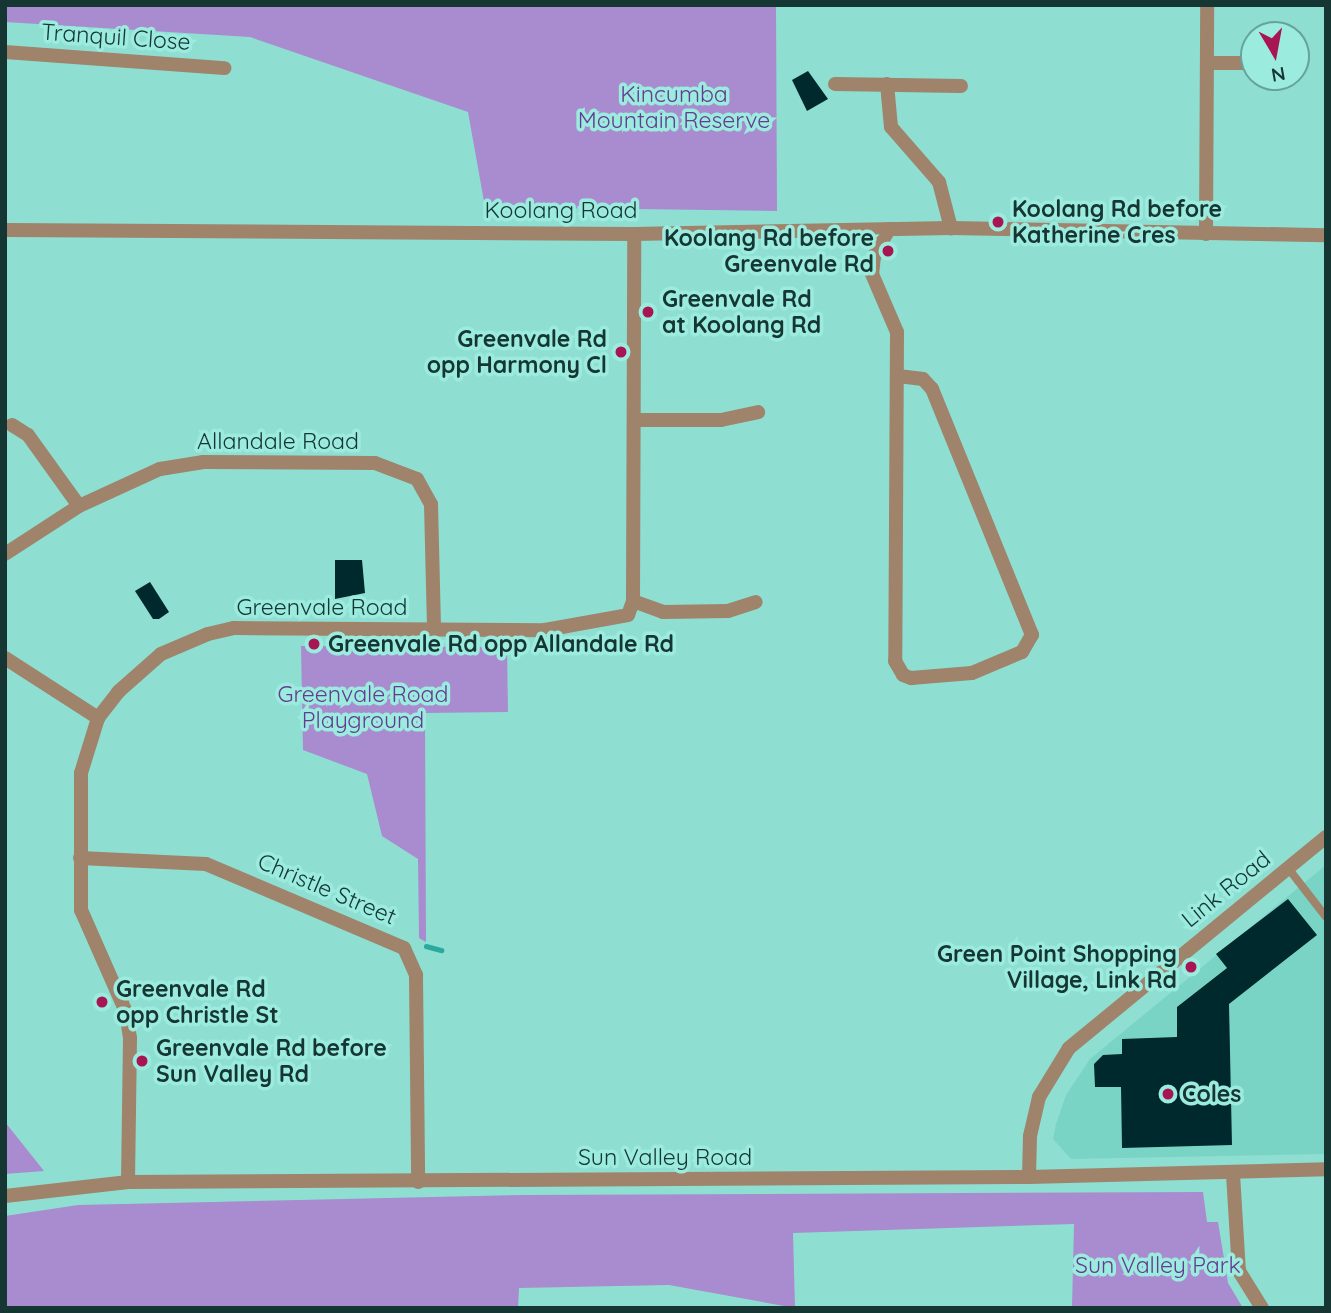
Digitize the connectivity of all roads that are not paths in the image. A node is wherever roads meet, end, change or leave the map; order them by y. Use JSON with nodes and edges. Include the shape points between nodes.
{"nodes":[{"id":1,"x":1207,"y":5,"type":"edge"},
{"id":2,"x":5,"y":52,"type":"edge"},
{"id":3,"x":1208,"y":63,"type":"junction"},
{"id":4,"x":1240,"y":64,"type":"edge"},
{"id":5,"x":224,"y":68,"type":"dead end"},
{"id":6,"x":835,"y":84,"type":"dead end"},
{"id":7,"x":887,"y":84,"type":"junction"},
{"id":8,"x":961,"y":86,"type":"dead end"},
{"id":9,"x":951,"y":228,"type":"junction"},
{"id":10,"x":889,"y":229,"type":"junction"},
{"id":11,"x":5,"y":230,"type":"edge"},
{"id":12,"x":634,"y":234,"type":"junction"},
{"id":13,"x":1206,"y":234,"type":"junction"},
{"id":14,"x":1326,"y":234,"type":"edge"},
{"id":15,"x":898,"y":376,"type":"junction"},
{"id":16,"x":758,"y":412,"type":"dead end"},
{"id":17,"x":634,"y":421,"type":"junction"},
{"id":18,"x":12,"y":425,"type":"dead end"},
{"id":19,"x":79,"y":506,"type":"junction"},
{"id":20,"x":5,"y":554,"type":"edge"},
{"id":21,"x":633,"y":601,"type":"junction"},
{"id":22,"x":756,"y":602,"type":"dead end"},
{"id":23,"x":434,"y":629,"type":"junction"},
{"id":24,"x":5,"y":658,"type":"edge"},
{"id":25,"x":98,"y":718,"type":"junction"},
{"id":26,"x":1326,"y":837,"type":"edge"},
{"id":27,"x":80,"y":858,"type":"junction"},
{"id":28,"x":1288,"y":868,"type":"junction"},
{"id":29,"x":1326,"y":917,"type":"edge"},
{"id":30,"x":1326,"y":1170,"type":"edge"},
{"id":31,"x":1233,"y":1174,"type":"junction"},
{"id":32,"x":1029,"y":1177,"type":"junction"},
{"id":33,"x":128,"y":1182,"type":"junction"},
{"id":34,"x":418,"y":1182,"type":"junction"},
{"id":35,"x":5,"y":1196,"type":"edge"},
{"id":36,"x":1262,"y":1308,"type":"edge"}],
"edges":[{"from":1,"to":3,"type":"street"},
{"from":2,"to":5,"type":"street","name":"Tranquil Close"},
{"from":3,"to":4,"type":"street"},
{"from":3,"to":13,"type":"street"},
{"from":6,"to":7,"type":"street"},
{"from":7,"to":8,"type":"street"},
{"from":7,"to":9,"type":"street","via":[[891,127],[939,182]]},
{"from":9,"to":10,"type":"street","name":"Koolang Road"},
{"from":9,"to":13,"type":"street","name":"Koolang Road"},
{"from":10,"to":12,"type":"street","name":"Koolang Road"},
{"from":10,"to":15,"type":"street","via":[[874,256],[872,274],[896,326]]},
{"from":11,"to":12,"type":"street","name":"Koolang Road"},
{"from":12,"to":17,"type":"street"},
{"from":13,"to":14,"type":"street","name":"Koolang Road"},
{"from":15,"to":15,"type":"street","via":[[895,661],[903,675],[911,678],[972,673],[1022,652],[1032,635],[932,389],[923,379]]},
{"from":16,"to":17,"type":"street","via":[[721,420]]},
{"from":17,"to":21,"type":"street"},
{"from":18,"to":19,"type":"street","via":[[28,435]]},
{"from":19,"to":20,"type":"street","name":"Allandale Road"},
{"from":19,"to":23,"type":"street","name":"Allandale Road","via":[[160,469],[183,464],[375,463],[398,469],[416,479],[434,516]]},
{"from":21,"to":22,"type":"street","via":[[663,612],[728,611]]},
{"from":21,"to":23,"type":"street","name":"Greenvale Road","via":[[623,618],[586,625],[545,630]]},
{"from":23,"to":25,"type":"street","name":"Greenvale Road","via":[[234,628],[208,634],[144,666]]},
{"from":24,"to":25,"type":"street"},
{"from":25,"to":27,"type":"street","name":"Greenvale Road","via":[[81,774]]},
{"from":26,"to":28,"type":"street","name":"Link Road"},
{"from":27,"to":33,"type":"street","name":"Greenvale Road","via":[[81,910],[89,936],[119,993],[130,1038]]},
{"from":27,"to":34,"type":"street","name":"Christle Street","via":[[206,864],[404,948],[416,975]]},
{"from":28,"to":29,"type":"lane"},
{"from":28,"to":32,"type":"street","name":"Link Road","via":[[1069,1048],[1039,1097],[1030,1136]]},
{"from":30,"to":31,"type":"street","name":"Sun Valley Road"},
{"from":31,"to":32,"type":"street","name":"Sun Valley Road"},
{"from":31,"to":36,"type":"street","via":[[1239,1271]]},
{"from":32,"to":34,"type":"street","name":"Sun Valley Road"},
{"from":33,"to":34,"type":"street","name":"Sun Valley Road"},
{"from":33,"to":35,"type":"street","name":"Sun Valley Road"}]}
